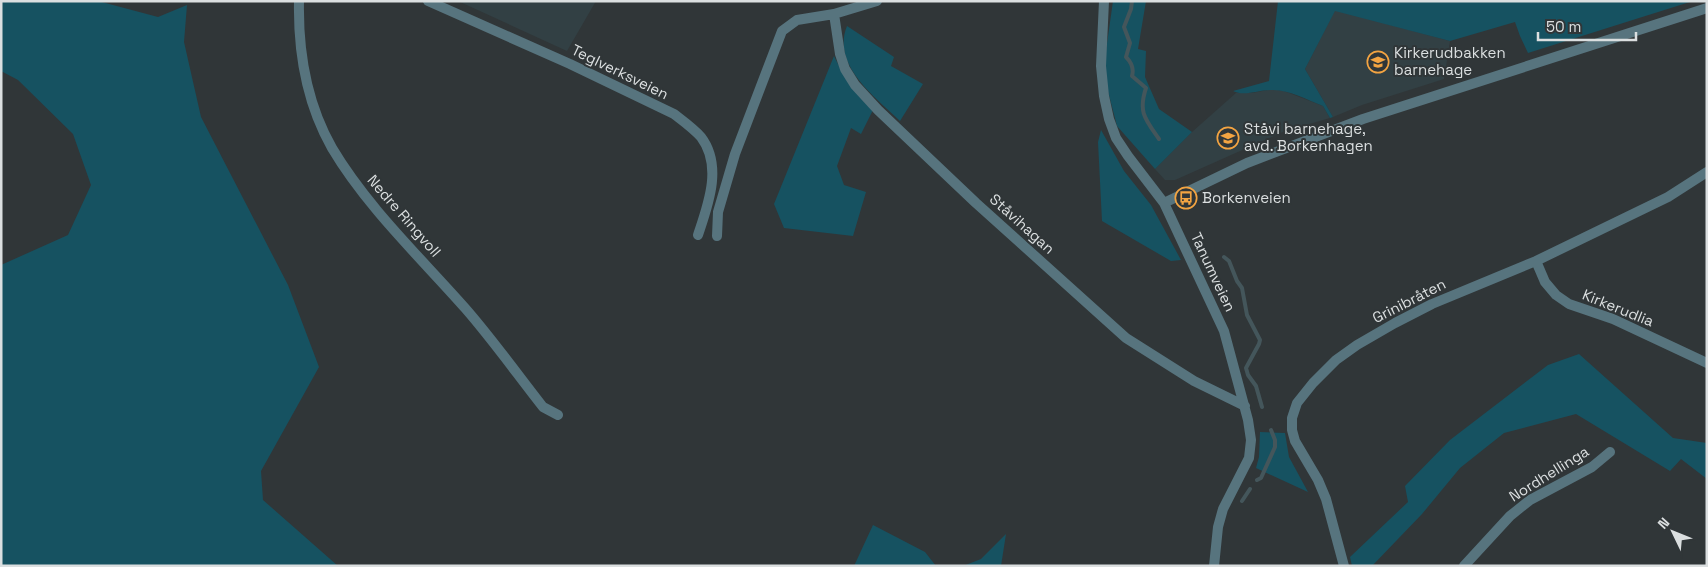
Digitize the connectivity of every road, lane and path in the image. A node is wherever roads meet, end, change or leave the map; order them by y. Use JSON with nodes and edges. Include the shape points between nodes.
{"nodes":[{"id":1,"x":299,"y":1,"type":"edge"},
{"id":2,"x":428,"y":1,"type":"edge"},
{"id":3,"x":877,"y":1,"type":"edge"},
{"id":4,"x":1104,"y":1,"type":"edge"},
{"id":5,"x":1707,"y":8,"type":"edge"},
{"id":6,"x":834,"y":14,"type":"junction"},
{"id":7,"x":1707,"y":172,"type":"edge"},
{"id":8,"x":1164,"y":203,"type":"junction"},
{"id":9,"x":698,"y":235,"type":"dead end"},
{"id":10,"x":717,"y":236,"type":"dead end"},
{"id":11,"x":1536,"y":261,"type":"junction"},
{"id":12,"x":1707,"y":363,"type":"edge"},
{"id":13,"x":1245,"y":406,"type":"junction"},
{"id":14,"x":558,"y":415,"type":"dead end"},
{"id":15,"x":1610,"y":452,"type":"dead end"},
{"id":16,"x":1214,"y":566,"type":"edge"},
{"id":17,"x":1344,"y":566,"type":"edge"},
{"id":18,"x":1464,"y":566,"type":"edge"}],
"edges":[{"from":1,"to":14,"type":"street","name":"Nedre Ringvoll","via":[[302,58],[314,105],[331,146],[357,185],[467,310],[543,407]]},
{"from":2,"to":9,"type":"street","name":"Teglverksveien","via":[[570,64],[674,114],[686,123],[700,136],[711,157],[713,179]]},
{"from":3,"to":6,"type":"street"},
{"from":4,"to":8,"type":"street","name":"Tanumveien","via":[[1101,66],[1109,119],[1116,138]]},
{"from":5,"to":8,"type":"street","via":[[1363,119],[1247,163]]},
{"from":6,"to":10,"type":"street","via":[[797,20],[782,31],[735,154],[718,212]]},
{"from":6,"to":13,"type":"street","name":"Ståvihagan","via":[[840,54],[846,69],[855,85],[878,110],[1126,338],[1194,381]]},
{"from":7,"to":11,"type":"street","name":"Grinibråten","via":[[1668,197]]},
{"from":8,"to":13,"type":"street","name":"Tanumveien","via":[[1224,331]]},
{"from":11,"to":12,"type":"street","name":"Kirkerudlia","via":[[1545,282],[1569,304],[1613,319]]},
{"from":11,"to":17,"type":"street","name":"Grinibråten","via":[[1432,304],[1356,345],[1336,360],[1297,403],[1292,418],[1295,441],[1326,499]]},
{"from":13,"to":16,"type":"street","name":"Tanumveien","via":[[1249,458],[1223,509]]},
{"from":15,"to":18,"type":"street","name":"Nordhellinga","via":[[1592,467],[1530,500],[1510,516]]}]}
